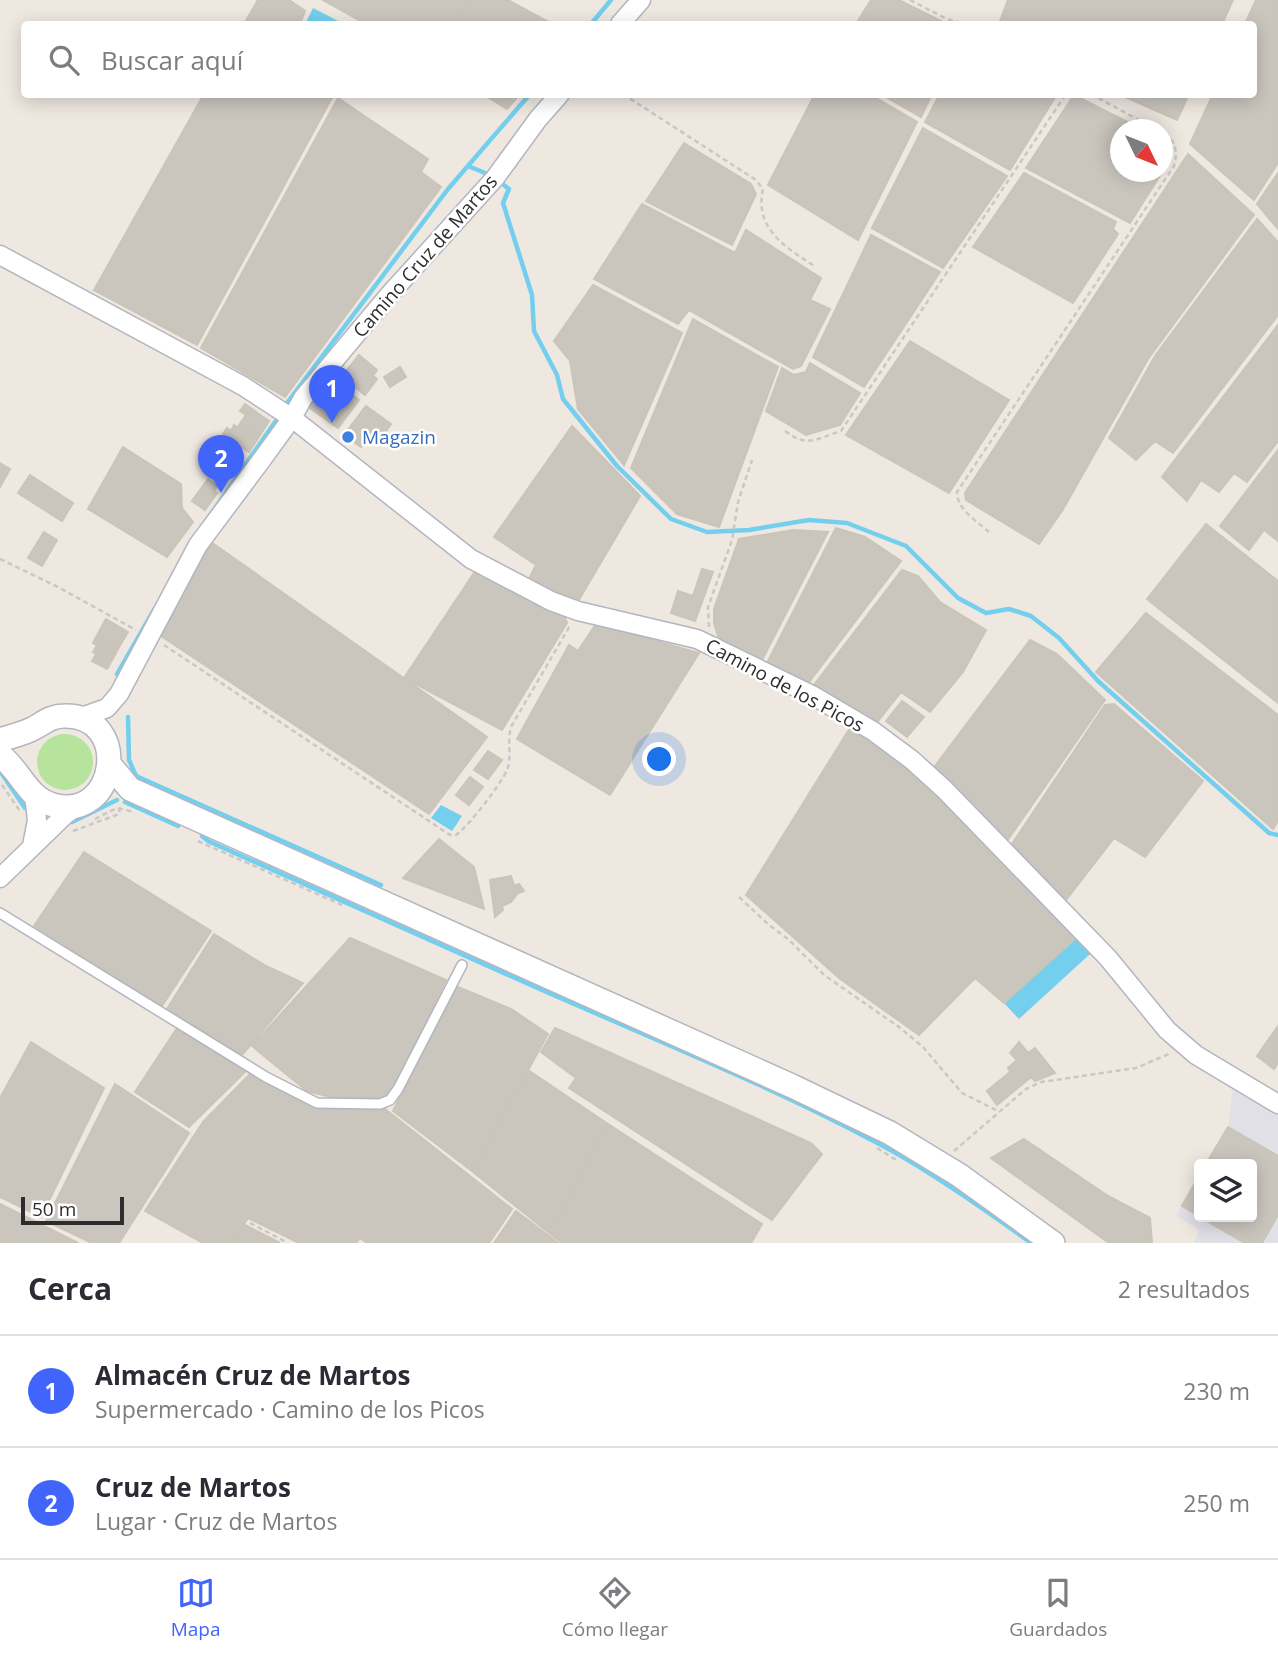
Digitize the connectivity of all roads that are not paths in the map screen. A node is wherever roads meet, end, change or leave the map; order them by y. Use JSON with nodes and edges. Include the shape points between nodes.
{"nodes":[{"id":1,"x":641,"y":0,"type":"edge"},
{"id":2,"x":623,"y":21,"type":"edge"},
{"id":3,"x":556,"y":98,"type":"edge"},
{"id":4,"x":0,"y":255,"type":"edge"},
{"id":5,"x":285,"y":413,"type":"junction"},
{"id":6,"x":119,"y":694,"type":"junction"},
{"id":7,"x":79,"y":718,"type":"junction"},
{"id":8,"x":33,"y":729,"type":"junction"},
{"id":9,"x":0,"y":740,"type":"edge"},
{"id":10,"x":108,"y":754,"type":"junction"},
{"id":11,"x":0,"y":755,"type":"edge"},
{"id":12,"x":21,"y":775,"type":"junction"},
{"id":13,"x":130,"y":789,"type":"junction"},
{"id":14,"x":98,"y":792,"type":"junction"},
{"id":15,"x":34,"y":795,"type":"junction"},
{"id":16,"x":79,"y":805,"type":"junction"},
{"id":17,"x":32,"y":846,"type":"junction"},
{"id":18,"x":0,"y":878,"type":"edge"},
{"id":19,"x":0,"y":913,"type":"edge"},
{"id":20,"x":462,"y":965,"type":"dead end"},
{"id":21,"x":1278,"y":1104,"type":"edge"},
{"id":22,"x":1053,"y":1243,"type":"edge"}],
"edges":[{"from":1,"to":2,"type":"street"},
{"from":3,"to":5,"type":"street","name":"Camino Cruz de Martos","via":[[495,178]]},
{"from":4,"to":5,"type":"street","name":"Camino de los Picos"},
{"from":5,"to":6,"type":"street","name":"Camino Cruz de Martos","via":[[141,632]]},
{"from":5,"to":21,"type":"street","name":"Camino de los Picos","via":[[471,559],[578,611],[697,639],[812,695],[873,731],[944,789],[1108,958],[1167,1030]]},
{"from":6,"to":7,"type":"street","via":[[107,708]]},
{"from":6,"to":10,"type":"street","name":"Camino Cruz de Martos"},
{"from":7,"to":8,"type":"main road","via":[[55,717]]},
{"from":7,"to":10,"type":"main road","via":[[100,732]]},
{"from":8,"to":9,"type":"main road"},
{"from":8,"to":12,"type":"main road","via":[[23,742]]},
{"from":10,"to":13,"type":"main road"},
{"from":10,"to":14,"type":"main road","via":[[107,780]]},
{"from":11,"to":12,"type":"main road"},
{"from":12,"to":15,"type":"main road"},
{"from":13,"to":14,"type":"main road"},
{"from":13,"to":22,"type":"main road","via":[[890,1133]]},
{"from":14,"to":16,"type":"main road"},
{"from":15,"to":16,"type":"main road","via":[[55,806]]},
{"from":15,"to":17,"type":"street","via":[[37,820]]},
{"from":16,"to":17,"type":"street"},
{"from":17,"to":18,"type":"street"},
{"from":19,"to":20,"type":"lane","via":[[266,1077],[317,1102],[380,1104],[390,1100]]}]}
